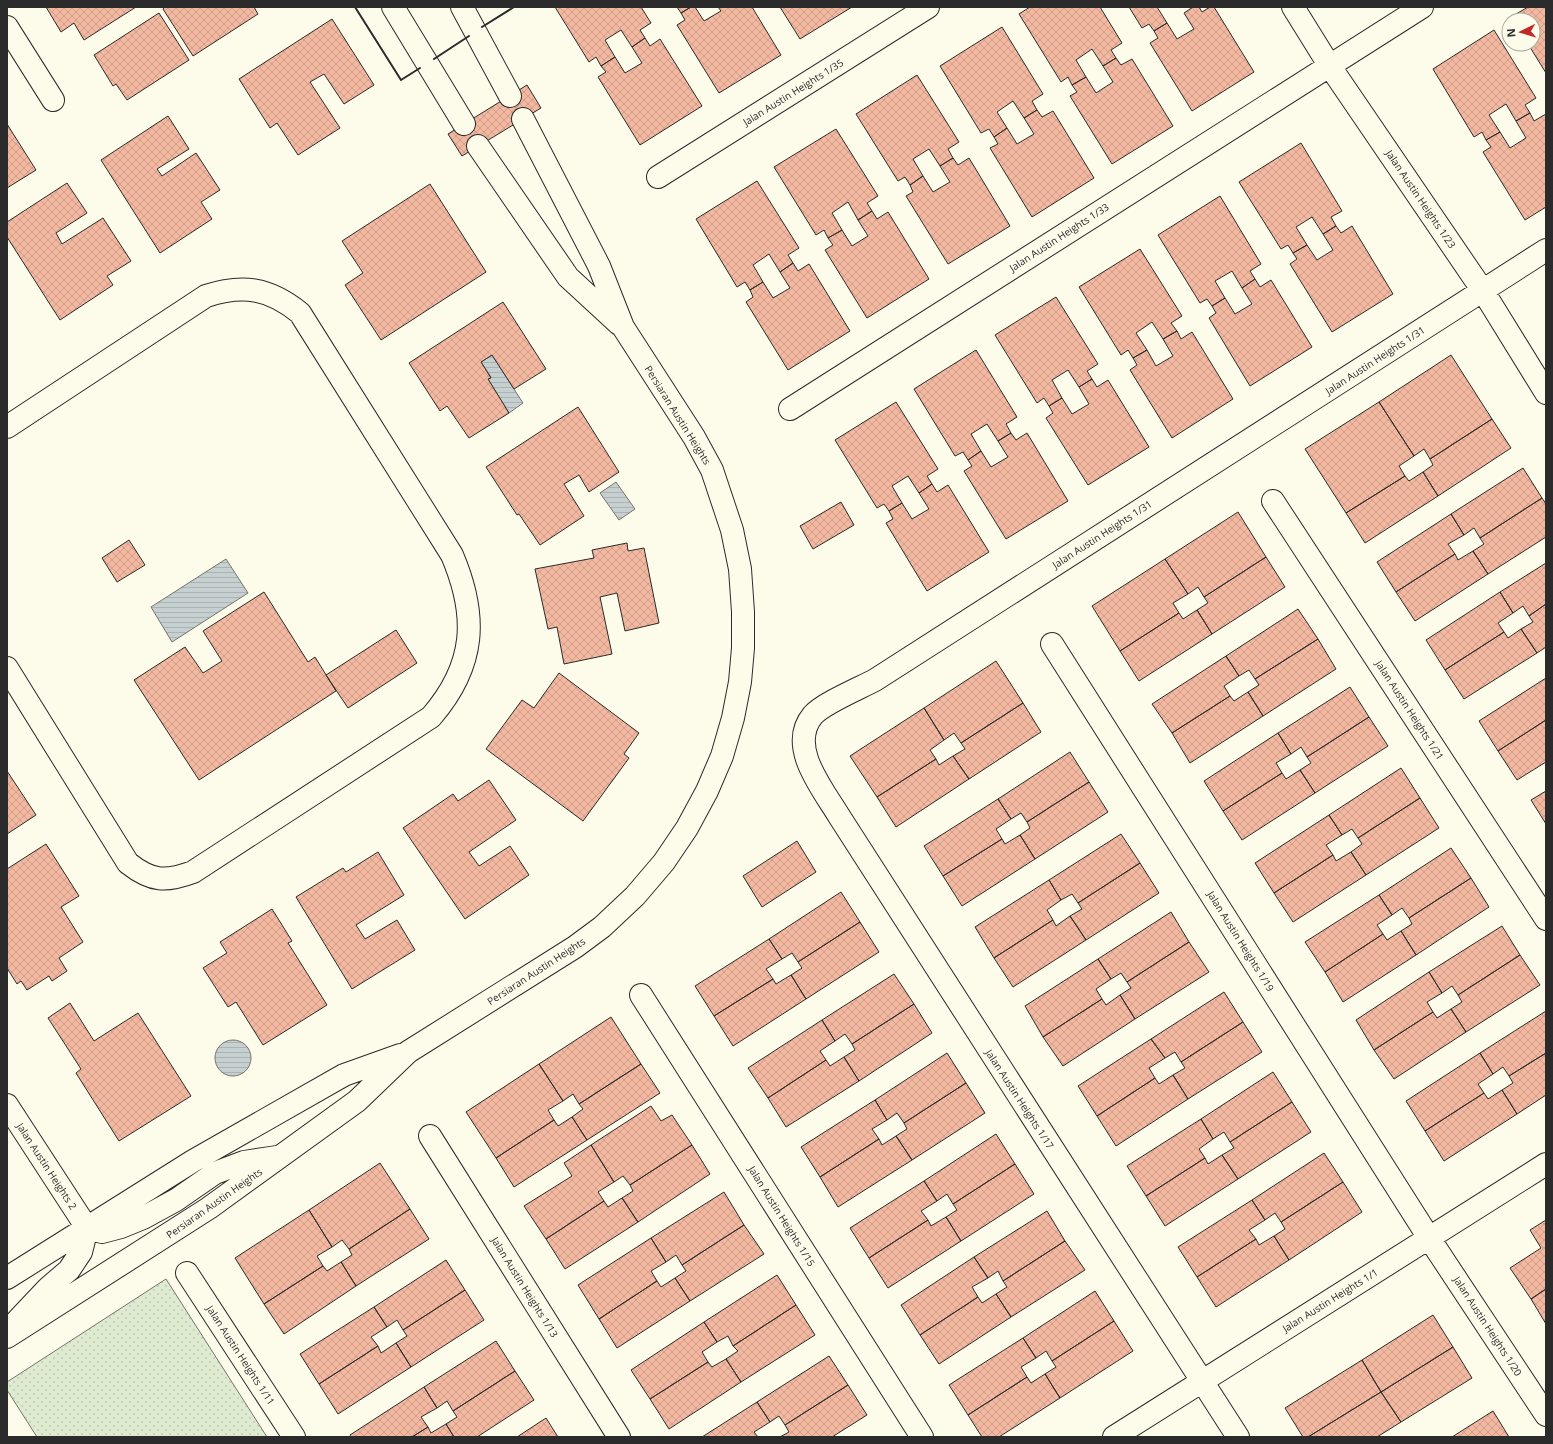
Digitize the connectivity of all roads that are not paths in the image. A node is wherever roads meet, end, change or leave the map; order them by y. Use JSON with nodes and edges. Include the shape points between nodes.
{"nodes":[{"id":1,"x":393,"y":7,"type":"edge"},
{"id":2,"x":462,"y":7,"type":"edge"},
{"id":3,"x":928,"y":7,"type":"edge"},
{"id":4,"x":1293,"y":7,"type":"edge"},
{"id":5,"x":1422,"y":7,"type":"edge"},
{"id":6,"x":7,"y":27,"type":"edge"},
{"id":7,"x":1329,"y":65,"type":"junction"},
{"id":8,"x":510,"y":96,"type":"dead end"},
{"id":9,"x":52,"y":100,"type":"dead end"},
{"id":10,"x":523,"y":119,"type":"dead end"},
{"id":11,"x":464,"y":124,"type":"dead end"},
{"id":12,"x":478,"y":146,"type":"dead end"},
{"id":13,"x":658,"y":177,"type":"dead end"},
{"id":14,"x":1546,"y":250,"type":"edge"},
{"id":15,"x":1483,"y":291,"type":"junction"},
{"id":16,"x":623,"y":327,"type":"junction"},
{"id":17,"x":1546,"y":393,"type":"edge"},
{"id":18,"x":790,"y":409,"type":"dead end"},
{"id":19,"x":7,"y":427,"type":"edge"},
{"id":20,"x":1273,"y":501,"type":"dead end"},
{"id":21,"x":1052,"y":644,"type":"dead end"},
{"id":22,"x":7,"y":668,"type":"edge"},
{"id":23,"x":838,"y":816,"type":"joint"},
{"id":24,"x":1546,"y":919,"type":"edge"},
{"id":25,"x":641,"y":995,"type":"dead end"},
{"id":26,"x":408,"y":1052,"type":"junction"},
{"id":27,"x":7,"y":1105,"type":"edge"},
{"id":28,"x":430,"y":1136,"type":"dead end"},
{"id":29,"x":280,"y":1156,"type":"junction"},
{"id":30,"x":1546,"y":1164,"type":"edge"},
{"id":31,"x":87,"y":1228,"type":"junction"},
{"id":32,"x":1429,"y":1238,"type":"junction"},
{"id":33,"x":32,"y":1262,"type":"junction"},
{"id":34,"x":187,"y":1273,"type":"dead end"},
{"id":35,"x":7,"y":1278,"type":"edge"},
{"id":36,"x":7,"y":1290,"type":"edge"},
{"id":37,"x":7,"y":1332,"type":"edge"},
{"id":38,"x":7,"y":1337,"type":"edge"},
{"id":39,"x":1201,"y":1382,"type":"junction"},
{"id":40,"x":1546,"y":1415,"type":"edge"},
{"id":41,"x":294,"y":1437,"type":"edge"},
{"id":42,"x":619,"y":1437,"type":"edge"},
{"id":43,"x":922,"y":1437,"type":"edge"},
{"id":44,"x":1114,"y":1437,"type":"edge"},
{"id":45,"x":1238,"y":1437,"type":"edge"}],
"edges":[{"from":1,"to":11,"type":"street"},
{"from":2,"to":8,"type":"street"},
{"from":3,"to":13,"type":"street","name":"Jalan Austin Heights 1/35"},
{"from":4,"to":7,"type":"street","name":"Jalan Austin Heights 1/23"},
{"from":5,"to":7,"type":"street","name":"Jalan Austin Heights 1/33"},
{"from":6,"to":9,"type":"street"},
{"from":7,"to":15,"type":"street","name":"Jalan Austin Heights 1/23"},
{"from":7,"to":18,"type":"street","name":"Jalan Austin Heights 1/33"},
{"from":10,"to":16,"type":"street","name":"Persiaran Austin Heights","via":[[599,266]]},
{"from":12,"to":16,"type":"street","name":"Persiaran Austin Heights","via":[[568,277]]},
{"from":14,"to":15,"type":"street","name":"Jalan Austin Heights 1/31"},
{"from":15,"to":17,"type":"street","name":"Jalan Austin Heights 1/23"},
{"from":15,"to":23,"type":"street","name":"Jalan Austin Heights 1/31","via":[[875,680],[814,715],[804,734],[806,757]]},
{"from":16,"to":26,"type":"street","name":"Persiaran Austin Heights","via":[[694,437],[712,470],[732,530],[740,569],[743,648],[740,682],[722,756],[688,828],[635,896],[575,947]]},
{"from":19,"to":22,"type":"street","via":[[206,296],[225,290],[245,289],[264,292],[285,301],[300,313],[452,554],[462,577],[470,615],[463,663],[443,702],[430,716],[193,872],[173,879],[155,878],[140,872],[128,863]]},
{"from":20,"to":24,"type":"street","name":"Jalan Austin Heights 1/21"},
{"from":21,"to":32,"type":"street","name":"Jalan Austin Heights 1/19"},
{"from":23,"to":39,"type":"street","name":"Jalan Austin Heights 1/17"},
{"from":25,"to":43,"type":"street","name":"Jalan Austin Heights 1/15"},
{"from":26,"to":29,"type":"street","name":"Persiaran Austin Heights","via":[[357,1100]]},
{"from":26,"to":31,"type":"street","name":"Persiaran Austin Heights","via":[[344,1075],[193,1161]]},
{"from":27,"to":31,"type":"street","name":"Jalan Austin Heights 2"},
{"from":28,"to":42,"type":"street","name":"Jalan Austin Heights 1/13"},
{"from":29,"to":31,"type":"street","via":[[244,1162],[215,1174],[176,1200],[121,1227],[102,1232]]},
{"from":29,"to":38,"type":"street","name":"Persiaran Austin Heights","via":[[209,1208]]},
{"from":30,"to":32,"type":"street","name":"Jalan Austin Heights 1/1"},
{"from":31,"to":33,"type":"street","name":"Persiaran Austin Heights"},
{"from":31,"to":37,"type":"street","via":[[81,1252],[69,1270],[34,1301]]},
{"from":32,"to":39,"type":"street","name":"Jalan Austin Heights 1/1"},
{"from":32,"to":40,"type":"street","name":"Jalan Austin Heights 1/20"},
{"from":33,"to":35,"type":"street","name":"Persiaran Austin Heights"},
{"from":33,"to":36,"type":"street"},
{"from":34,"to":41,"type":"street","name":"Jalan Austin Heights 1/11"},
{"from":39,"to":44,"type":"street","name":"Jalan Austin Heights 1/1"},
{"from":39,"to":45,"type":"street","name":"Jalan Austin Heights 1/17"}]}
